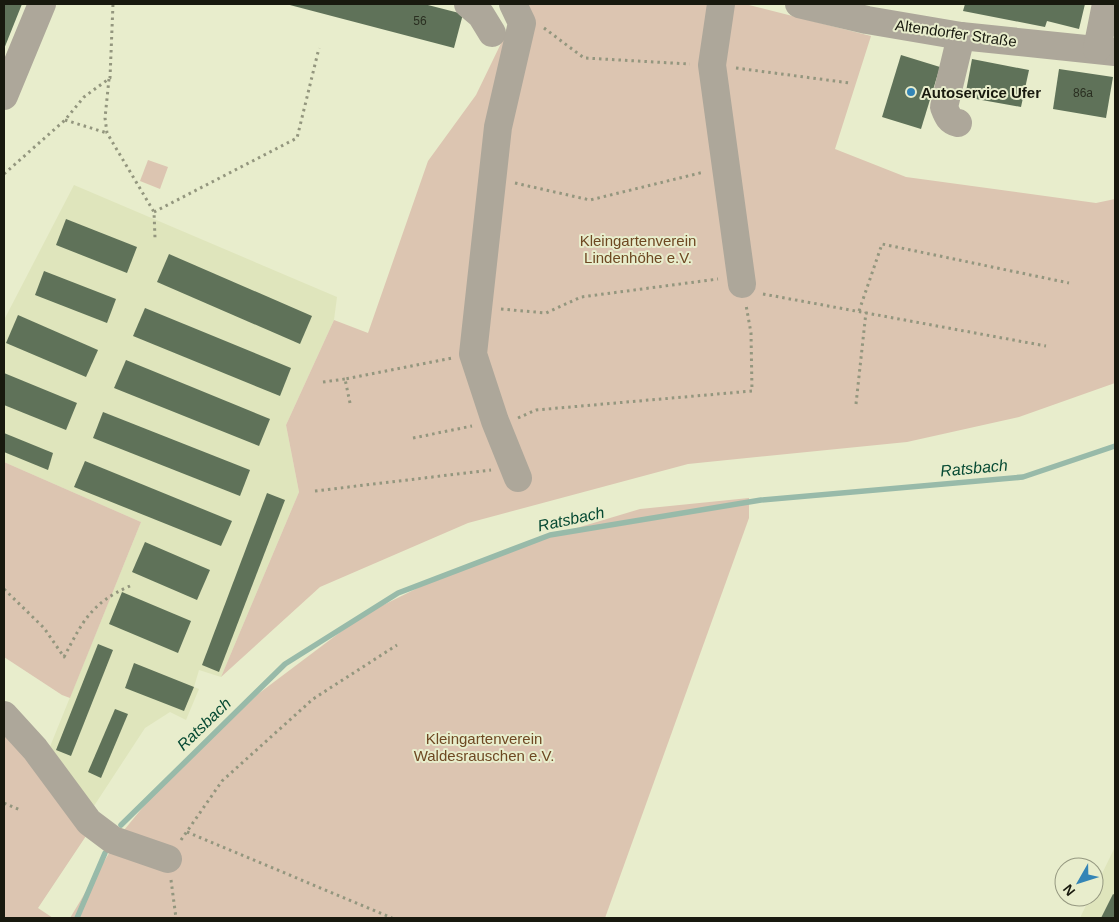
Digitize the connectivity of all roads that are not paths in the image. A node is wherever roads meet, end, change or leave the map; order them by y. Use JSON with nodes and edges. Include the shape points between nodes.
{"nodes":[{"id":1,"x":42,"y":4,"type":"edge"},
{"id":2,"x":468,"y":4,"type":"edge"},
{"id":3,"x":514,"y":4,"type":"edge"},
{"id":4,"x":720,"y":4,"type":"edge"},
{"id":5,"x":800,"y":4,"type":"edge"},
{"id":6,"x":1106,"y":4,"type":"edge"},
{"id":7,"x":869,"y":12,"type":"edge"},
{"id":8,"x":492,"y":33,"type":"dead end"},
{"id":9,"x":961,"y":36,"type":"junction"},
{"id":10,"x":1106,"y":50,"type":"edge"},
{"id":11,"x":4,"y":96,"type":"edge"},
{"id":12,"x":958,"y":123,"type":"dead end"},
{"id":13,"x":741,"y":280,"type":"road end"},
{"id":14,"x":516,"y":472,"type":"road end"},
{"id":15,"x":4,"y":716,"type":"edge"},
{"id":16,"x":168,"y":859,"type":"road end"}],
"edges":[{"from":1,"to":11,"type":"street"},
{"from":2,"to":8,"type":"street","via":[[481,15]]},
{"from":3,"to":14,"type":"street","via":[[522,23],[498,127],[473,354]]},
{"from":4,"to":13,"type":"street","via":[[712,65]]},
{"from":5,"to":7,"type":"street","name":"Altendorfer Straße"},
{"from":6,"to":10,"type":"street"},
{"from":7,"to":9,"type":"street","name":"Altendorfer Straße"},
{"from":9,"to":10,"type":"street","name":"Altendorfer Straße"},
{"from":9,"to":12,"type":"street","via":[[944,107],[952,122]]},
{"from":15,"to":16,"type":"street","via":[[35,750],[89,822],[112,840]]}]}
